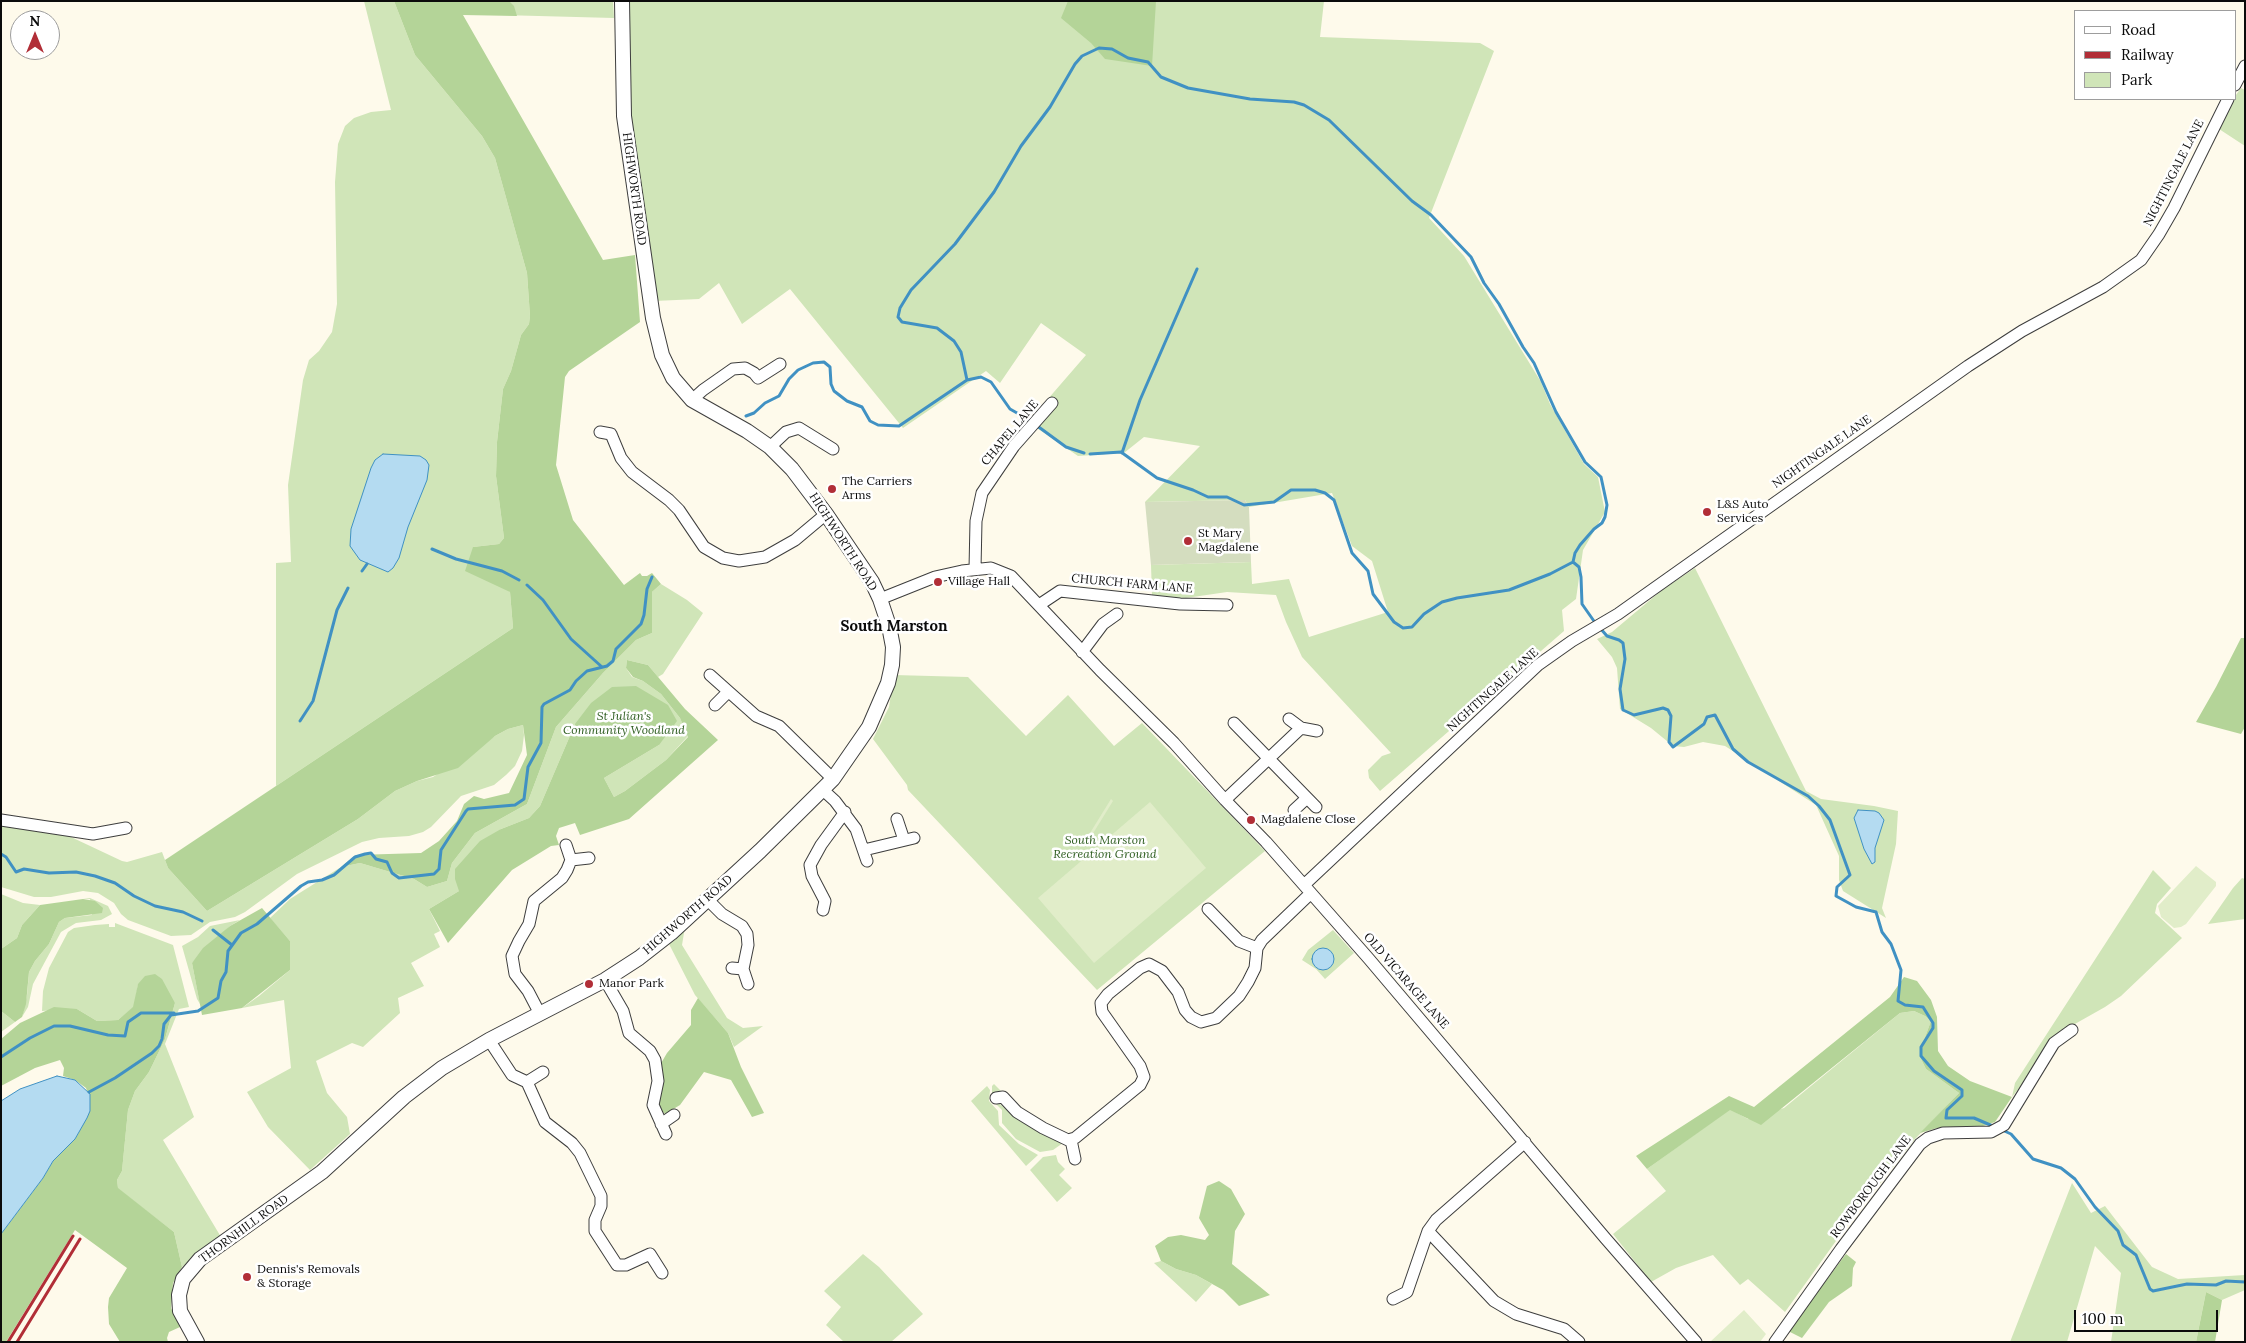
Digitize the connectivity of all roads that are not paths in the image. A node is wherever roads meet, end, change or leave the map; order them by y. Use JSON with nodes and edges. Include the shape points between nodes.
{"nodes":[{"id":1,"x":622,"y":1,"type":"edge"},
{"id":2,"x":2245,"y":66,"type":"edge"},
{"id":3,"x":2236,"y":83,"type":"edge"},
{"id":4,"x":2228,"y":100,"type":"edge"},
{"id":5,"x":780,"y":364,"type":"dead end"},
{"id":6,"x":692,"y":400,"type":"junction"},
{"id":7,"x":1052,"y":403,"type":"dead end"},
{"id":8,"x":609,"y":431,"type":"dead end"},
{"id":9,"x":770,"y":448,"type":"junction"},
{"id":10,"x":833,"y":449,"type":"dead end"},
{"id":11,"x":826,"y":514,"type":"junction"},
{"id":12,"x":975,"y":569,"type":"junction"},
{"id":13,"x":880,"y":600,"type":"junction"},
{"id":14,"x":1039,"y":605,"type":"junction"},
{"id":15,"x":1226,"y":605,"type":"dead end"},
{"id":16,"x":1117,"y":614,"type":"dead end"},
{"id":17,"x":1082,"y":652,"type":"junction"},
{"id":18,"x":710,"y":675,"type":"dead end"},
{"id":19,"x":728,"y":692,"type":"junction"},
{"id":20,"x":715,"y":705,"type":"dead end"},
{"id":21,"x":1289,"y":719,"type":"dead end"},
{"id":22,"x":1234,"y":723,"type":"dead end"},
{"id":23,"x":1301,"y":728,"type":"junction"},
{"id":24,"x":1317,"y":731,"type":"dead end"},
{"id":25,"x":1269,"y":759,"type":"junction"},
{"id":26,"x":833,"y":779,"type":"junction"},
{"id":27,"x":823,"y":790,"type":"junction"},
{"id":28,"x":1307,"y":798,"type":"junction"},
{"id":29,"x":1225,"y":800,"type":"junction"},
{"id":30,"x":1316,"y":807,"type":"dead end"},
{"id":31,"x":1294,"y":810,"type":"dead end"},
{"id":32,"x":844,"y":812,"type":"junction"},
{"id":33,"x":897,"y":819,"type":"dead end"},
{"id":34,"x":1,"y":820,"type":"edge"},
{"id":35,"x":126,"y":828,"type":"dead end"},
{"id":36,"x":566,"y":845,"type":"dead end"},
{"id":37,"x":589,"y":858,"type":"dead end"},
{"id":38,"x":571,"y":860,"type":"junction"},
{"id":39,"x":1308,"y":889,"type":"junction"},
{"id":40,"x":707,"y":899,"type":"junction"},
{"id":41,"x":827,"y":903,"type":"dead end"},
{"id":42,"x":1208,"y":909,"type":"dead end"},
{"id":43,"x":1257,"y":948,"type":"junction"},
{"id":44,"x":605,"y":980,"type":"junction"},
{"id":45,"x":748,"y":984,"type":"dead end"},
{"id":46,"x":540,"y":1014,"type":"junction"},
{"id":47,"x":2072,"y":1030,"type":"dead end"},
{"id":48,"x":489,"y":1040,"type":"junction"},
{"id":49,"x":543,"y":1072,"type":"dead end"},
{"id":50,"x":527,"y":1082,"type":"junction"},
{"id":51,"x":996,"y":1098,"type":"dead end"},
{"id":52,"x":674,"y":1115,"type":"dead end"},
{"id":53,"x":360,"y":1139,"type":"joint"},
{"id":54,"x":1072,"y":1140,"type":"junction"},
{"id":55,"x":1525,"y":1142,"type":"junction"},
{"id":56,"x":1074,"y":1159,"type":"dead end"},
{"id":57,"x":1428,"y":1232,"type":"junction"},
{"id":58,"x":662,"y":1273,"type":"dead end"},
{"id":59,"x":1392,"y":1299,"type":"dead end"},
{"id":60,"x":197,"y":1342,"type":"edge"},
{"id":61,"x":1579,"y":1342,"type":"edge"},
{"id":62,"x":1696,"y":1342,"type":"edge"},
{"id":63,"x":1775,"y":1342,"type":"edge"}],
"edges":[{"from":1,"to":6,"type":"street","name":"HIGHWORTH ROAD","via":[[624,116],[653,318],[669,372]]},
{"from":2,"to":3,"type":"street"},
{"from":4,"to":39,"type":"street","name":"NIGHTINGALE LANE","via":[[2160,234],[2141,260],[2103,287],[2022,331],[1968,366],[1604,623],[1538,665]]},
{"from":5,"to":6,"type":"street","via":[[758,378],[746,368],[733,369]]},
{"from":6,"to":9,"type":"street","name":"HIGHWORTH ROAD"},
{"from":7,"to":12,"type":"street","name":"CHAPEL LANE","via":[[996,470],[982,493],[976,521]]},
{"from":8,"to":11,"type":"street","via":[[626,466],[675,505],[699,541],[718,556],[739,561],[764,557],[795,540]]},
{"from":9,"to":10,"type":"street","via":[[786,432],[799,428]]},
{"from":9,"to":11,"type":"street","name":"HIGHWORTH ROAD","via":[[802,481]]},
{"from":11,"to":13,"type":"street","name":"HIGHWORTH ROAD","via":[[872,582]]},
{"from":12,"to":13,"type":"street","name":"OLD VICARAGE LANE","via":[[935,577]]},
{"from":12,"to":14,"type":"street","name":"OLD VICARAGE LANE","via":[[996,569],[1008,574]]},
{"from":13,"to":26,"type":"street","name":"HIGHWORTH ROAD","via":[[893,647],[888,684],[869,726]]},
{"from":14,"to":15,"type":"street","name":"CHURCH FARM LANE","via":[[1060,591],[1180,604]]},
{"from":14,"to":17,"type":"street","name":"OLD VICARAGE LANE"},
{"from":16,"to":17,"type":"street","via":[[1103,624]]},
{"from":17,"to":29,"type":"street","name":"OLD VICARAGE LANE","via":[[1174,743]]},
{"from":18,"to":19,"type":"street"},
{"from":19,"to":20,"type":"street"},
{"from":19,"to":26,"type":"street","via":[[756,716],[779,726]]},
{"from":21,"to":23,"type":"street"},
{"from":22,"to":25,"type":"street"},
{"from":23,"to":24,"type":"street"},
{"from":23,"to":25,"type":"street"},
{"from":25,"to":28,"type":"street"},
{"from":25,"to":29,"type":"street"},
{"from":26,"to":27,"type":"street","name":"HIGHWORTH ROAD"},
{"from":27,"to":32,"type":"street"},
{"from":27,"to":40,"type":"street","name":"HIGHWORTH ROAD"},
{"from":28,"to":30,"type":"street"},
{"from":28,"to":31,"type":"street"},
{"from":29,"to":39,"type":"street","name":"OLD VICARAGE LANE"},
{"from":32,"to":33,"type":"street","via":[[856,829],[866,855],[909,839]]},
{"from":32,"to":41,"type":"street","via":[[810,865],[812,876]]},
{"from":34,"to":35,"type":"street","via":[[93,834]]},
{"from":36,"to":38,"type":"street"},
{"from":37,"to":38,"type":"street"},
{"from":38,"to":46,"type":"street","via":[[562,878],[534,901],[529,924],[512,956],[515,974]]},
{"from":39,"to":43,"type":"street"},
{"from":39,"to":55,"type":"street","name":"OLD VICARAGE LANE"},
{"from":40,"to":44,"type":"street","name":"HIGHWORTH ROAD","via":[[656,946]]},
{"from":40,"to":45,"type":"street","via":[[722,914],[742,926],[747,934],[748,945],[738,969]]},
{"from":42,"to":43,"type":"street","via":[[1239,941]]},
{"from":43,"to":54,"type":"street","via":[[1255,968],[1248,982],[1227,1009],[1208,1022],[1191,1017],[1178,992],[1153,965],[1140,968],[1108,994],[1101,1003],[1102,1012],[1140,1066],[1144,1077],[1140,1085]]},
{"from":44,"to":46,"type":"street","name":"HIGHWORTH ROAD"},
{"from":44,"to":52,"type":"street","via":[[623,1011],[629,1033],[650,1051],[655,1060],[658,1081],[652,1105],[663,1129]]},
{"from":46,"to":48,"type":"street","name":"HIGHWORTH ROAD"},
{"from":47,"to":63,"type":"street","name":"ROWBOROUGH LANE","via":[[2054,1043],[2000,1128],[1943,1133],[1920,1144]]},
{"from":48,"to":50,"type":"street","via":[[512,1075]]},
{"from":48,"to":53,"type":"street","name":"HIGHWORTH ROAD","via":[[415,1089]]},
{"from":49,"to":50,"type":"street"},
{"from":50,"to":58,"type":"street","via":[[542,1118],[572,1143],[598,1188],[601,1206],[594,1228],[599,1239],[618,1265],[626,1266],[650,1254]]},
{"from":51,"to":54,"type":"street","via":[[1003,1097],[1027,1119]]},
{"from":53,"to":60,"type":"street","name":"THORNHILL ROAD","via":[[292,1194],[208,1252],[188,1273],[180,1288],[179,1302],[183,1318]]},
{"from":54,"to":56,"type":"street"},
{"from":55,"to":57,"type":"street","via":[[1444,1212]]},
{"from":55,"to":62,"type":"street","name":"OLD VICARAGE LANE"},
{"from":57,"to":59,"type":"street","via":[[1407,1292]]},
{"from":57,"to":61,"type":"street","via":[[1494,1301],[1516,1314],[1564,1329]]}]}
